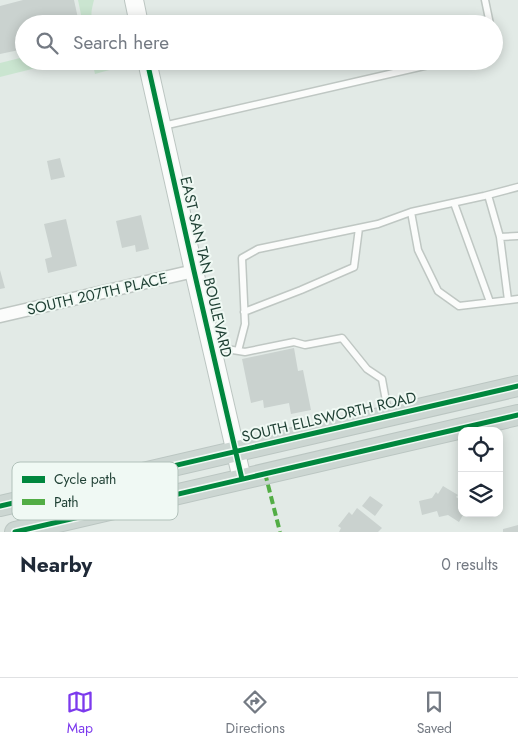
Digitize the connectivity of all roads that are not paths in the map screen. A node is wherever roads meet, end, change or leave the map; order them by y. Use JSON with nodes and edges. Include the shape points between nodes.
{"nodes":[{"id":1,"x":134,"y":0,"type":"edge"},
{"id":2,"x":485,"y":0,"type":"edge"},
{"id":3,"x":137,"y":15,"type":"edge"},
{"id":4,"x":488,"y":15,"type":"edge"},
{"id":5,"x":149,"y":70,"type":"edge"},
{"id":6,"x":407,"y":70,"type":"edge"},
{"id":7,"x":161,"y":126,"type":"junction"},
{"id":8,"x":518,"y":186,"type":"edge"},
{"id":9,"x":488,"y":195,"type":"junction"},
{"id":10,"x":454,"y":203,"type":"junction"},
{"id":11,"x":410,"y":212,"type":"junction"},
{"id":12,"x":359,"y":228,"type":"junction"},
{"id":13,"x":518,"y":236,"type":"edge"},
{"id":14,"x":500,"y":238,"type":"junction"},
{"id":15,"x":194,"y":271,"type":"junction"},
{"id":16,"x":518,"y":298,"type":"edge"},
{"id":17,"x":508,"y":300,"type":"junction"},
{"id":18,"x":490,"y":302,"type":"junction"},
{"id":19,"x":244,"y":312,"type":"junction"},
{"id":20,"x":0,"y":316,"type":"edge"},
{"id":21,"x":212,"y":347,"type":"junction"},
{"id":22,"x":238,"y":351,"type":"junction"},
{"id":23,"x":518,"y":386,"type":"edge"},
{"id":24,"x":518,"y":415,"type":"edge"},
{"id":25,"x":389,"y":416,"type":"junction"},
{"id":26,"x":236,"y":451,"type":"junction"},
{"id":27,"x":178,"y":465,"type":"edge"},
{"id":28,"x":242,"y":478,"type":"junction"},
{"id":29,"x":178,"y":493,"type":"edge"},
{"id":30,"x":65,"y":520,"type":"edge"},
{"id":31,"x":15,"y":532,"type":"edge"}],
"edges":[{"from":1,"to":3,"type":"street"},
{"from":2,"to":4,"type":"lane"},
{"from":5,"to":7,"type":"street","name":"EAST SAN TAN BOULEVARD"},
{"from":6,"to":7,"type":"lane"},
{"from":7,"to":15,"type":"street","name":"EAST SAN TAN BOULEVARD"},
{"from":8,"to":9,"type":"lane"},
{"from":9,"to":10,"type":"lane"},
{"from":9,"to":14,"type":"lane"},
{"from":10,"to":11,"type":"lane"},
{"from":10,"to":18,"type":"lane"},
{"from":11,"to":12,"type":"lane"},
{"from":11,"to":18,"type":"lane","via":[[418,250],[438,290],[459,306]]},
{"from":12,"to":19,"type":"lane","via":[[354,267]]},
{"from":12,"to":19,"type":"lane","via":[[258,249],[242,258]]},
{"from":13,"to":14,"type":"lane"},
{"from":14,"to":17,"type":"lane"},
{"from":15,"to":20,"type":"street","name":"SOUTH 207TH PLACE"},
{"from":15,"to":21,"type":"street","name":"EAST SAN TAN BOULEVARD"},
{"from":16,"to":17,"type":"lane"},
{"from":17,"to":18,"type":"lane"},
{"from":19,"to":22,"type":"lane"},
{"from":21,"to":22,"type":"lane"},
{"from":21,"to":26,"type":"street","name":"EAST SAN TAN BOULEVARD"},
{"from":22,"to":25,"type":"lane","via":[[342,338],[367,369],[382,379]]},
{"from":23,"to":25,"type":"main road","name":"SOUTH ELLSWORTH ROAD"},
{"from":24,"to":28,"type":"main road"},
{"from":25,"to":26,"type":"main road","name":"SOUTH ELLSWORTH ROAD"},
{"from":26,"to":27,"type":"main road","name":"SOUTH ELLSWORTH ROAD"},
{"from":26,"to":28,"type":"street","name":"EAST SAN TAN BOULEVARD"},
{"from":28,"to":29,"type":"main road"},
{"from":30,"to":31,"type":"main road"}]}
